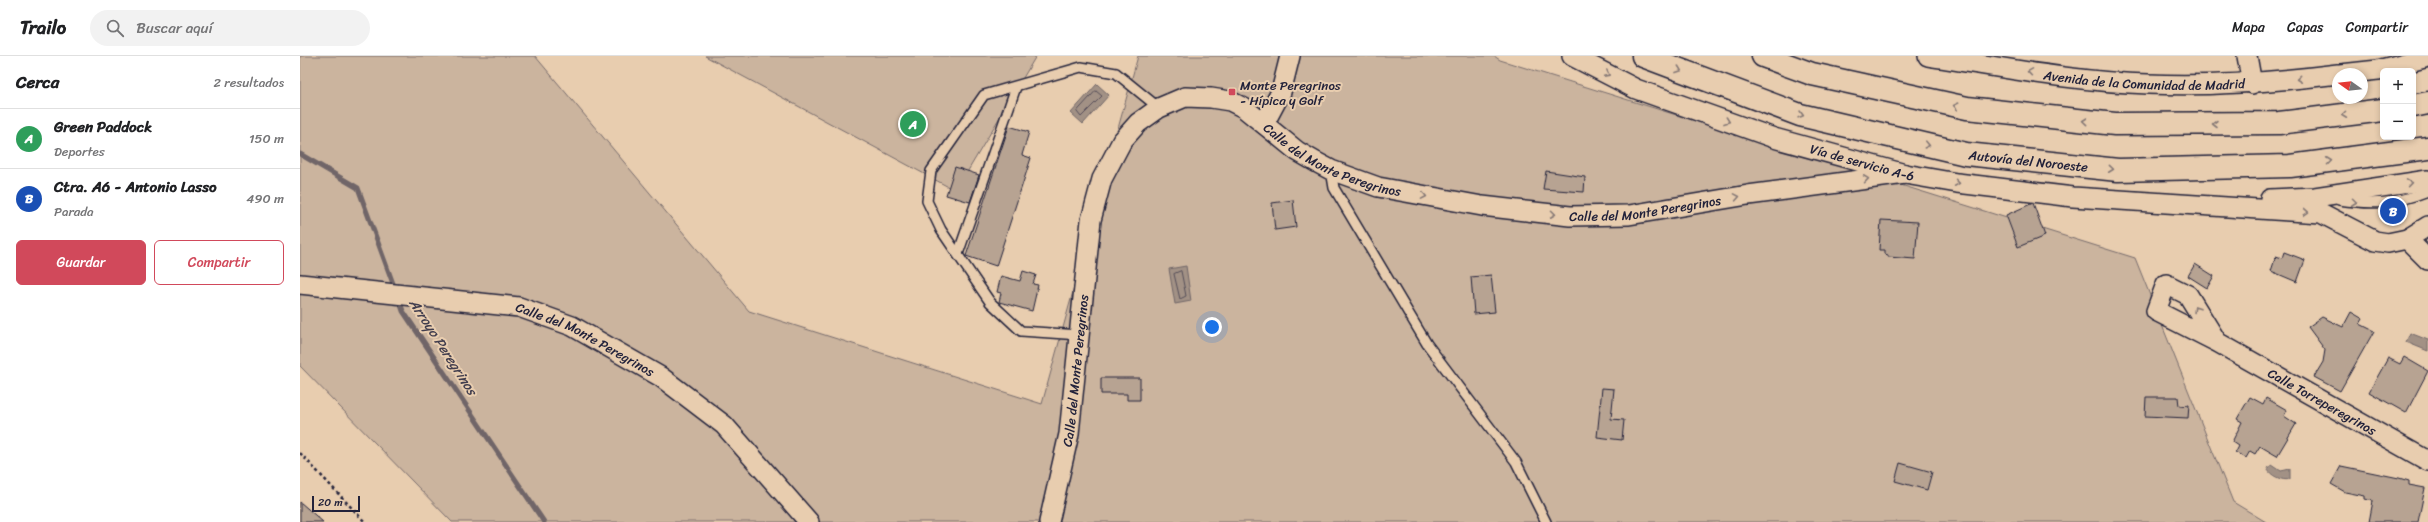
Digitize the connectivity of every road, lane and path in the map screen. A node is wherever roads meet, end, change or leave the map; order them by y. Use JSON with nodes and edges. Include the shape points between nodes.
{"nodes":[{"id":1,"x":1290,"y":56,"type":"edge"},
{"id":2,"x":1572,"y":56,"type":"edge"},
{"id":3,"x":1643,"y":56,"type":"edge"},
{"id":4,"x":1763,"y":56,"type":"edge"},
{"id":5,"x":1928,"y":56,"type":"edge"},
{"id":6,"x":2247,"y":56,"type":"edge"},
{"id":7,"x":2428,"y":57,"type":"edge"},
{"id":8,"x":2368,"y":71,"type":"edge"},
{"id":9,"x":2332,"y":75,"type":"edge"},
{"id":10,"x":2252,"y":84,"type":"junction"},
{"id":11,"x":1016,"y":87,"type":"junction"},
{"id":12,"x":2428,"y":103,"type":"edge"},
{"id":13,"x":2416,"y":105,"type":"edge"},
{"id":14,"x":1159,"y":108,"type":"junction"},
{"id":15,"x":2380,"y":110,"type":"edge"},
{"id":16,"x":1264,"y":124,"type":"junction"},
{"id":17,"x":2428,"y":148,"type":"edge"},
{"id":18,"x":1331,"y":170,"type":"junction"},
{"id":19,"x":1905,"y":174,"type":"junction"},
{"id":20,"x":2428,"y":180,"type":"edge"},
{"id":21,"x":2428,"y":191,"type":"edge"},
{"id":22,"x":2315,"y":197,"type":"junction"},
{"id":23,"x":2169,"y":203,"type":"junction"},
{"id":24,"x":2428,"y":226,"type":"edge"},
{"id":25,"x":2407,"y":239,"type":"junction"},
{"id":26,"x":958,"y":254,"type":"junction"},
{"id":27,"x":2428,"y":260,"type":"edge"},
{"id":28,"x":300,"y":284,"type":"edge"},
{"id":29,"x":1080,"y":335,"type":"junction"},
{"id":30,"x":2217,"y":342,"type":"dead end"},
{"id":31,"x":300,"y":453,"type":"edge"},
{"id":32,"x":2428,"y":461,"type":"edge"},
{"id":33,"x":365,"y":522,"type":"edge"},
{"id":34,"x":809,"y":522,"type":"edge"},
{"id":35,"x":1049,"y":522,"type":"edge"},
{"id":36,"x":1546,"y":522,"type":"edge"}],
"edges":[{"from":1,"to":16,"type":"street","via":[[1280,92]]},
{"from":2,"to":19,"type":"street","name":"Vía de servicio A-6","one_way":true,"via":[[1636,89],[1774,138]]},
{"from":3,"to":17,"type":"highway","name":"Autovía del Noroeste","one_way":true,"via":[[1800,115],[1966,154],[2125,170],[2290,166]]},
{"from":15,"to":4,"type":"highway","one_way":true,"via":[[2279,123],[2115,124],[1968,108],[1812,74]]},
{"from":10,"to":5,"type":"street","name":"Avenida de la Comunidad de Madrid","one_way":true,"via":[[2147,84],[2060,76]]},
{"from":6,"to":10,"type":"street"},
{"from":7,"to":8,"type":"street","name":"Avenida de la Comunidad de Madrid"},
{"from":9,"to":10,"type":"street","name":"Avenida de la Comunidad de Madrid","one_way":true},
{"from":11,"to":14,"type":"lane","via":[[1081,67],[1116,73]]},
{"from":11,"to":26,"type":"lane"},
{"from":11,"to":26,"type":"lane","via":[[984,95],[931,171],[928,201],[941,230]]},
{"from":12,"to":13,"type":"highway"},
{"from":14,"to":16,"type":"street","name":"Calle del Monte Peregrinos","via":[[1185,97],[1211,98],[1230,101],[1244,108]]},
{"from":14,"to":29,"type":"street","name":"Calle del Monte Peregrinos","via":[[1138,123],[1122,141],[1102,179],[1091,220]]},
{"from":16,"to":18,"type":"street","name":"Calle del Monte Peregrinos","via":[[1297,151]]},
{"from":18,"to":19,"type":"street","name":"Calle del Monte Peregrinos","one_way":true,"via":[[1378,188],[1482,206],[1570,216],[1629,215],[1748,195]]},
{"from":18,"to":36,"type":"lane","via":[[1334,188],[1427,344],[1516,462]]},
{"from":19,"to":23,"type":"street","name":"Vía de servicio A-6","one_way":true,"via":[[2073,197]]},
{"from":22,"to":20,"type":"street","one_way":true},
{"from":22,"to":21,"type":"lane","one_way":true,"via":[[2372,204],[2413,197]]},
{"from":22,"to":23,"type":"street"},
{"from":23,"to":25,"type":"street","one_way":true,"via":[[2321,213],[2375,241],[2388,243]]},
{"from":24,"to":25,"type":"street"},
{"from":25,"to":27,"type":"street"},
{"from":26,"to":29,"type":"lane","via":[[990,302],[1021,331]]},
{"from":28,"to":34,"type":"street","name":"Calle del Monte Peregrinos","via":[[519,306],[572,326],[661,377],[724,425]]},
{"from":29,"to":35,"type":"street","name":"Calle del Monte Peregrinos","via":[[1069,434]]},
{"from":30,"to":32,"type":"street","name":"Calle Torreperegrinos"},
{"from":31,"to":33,"type":"path"}]}
